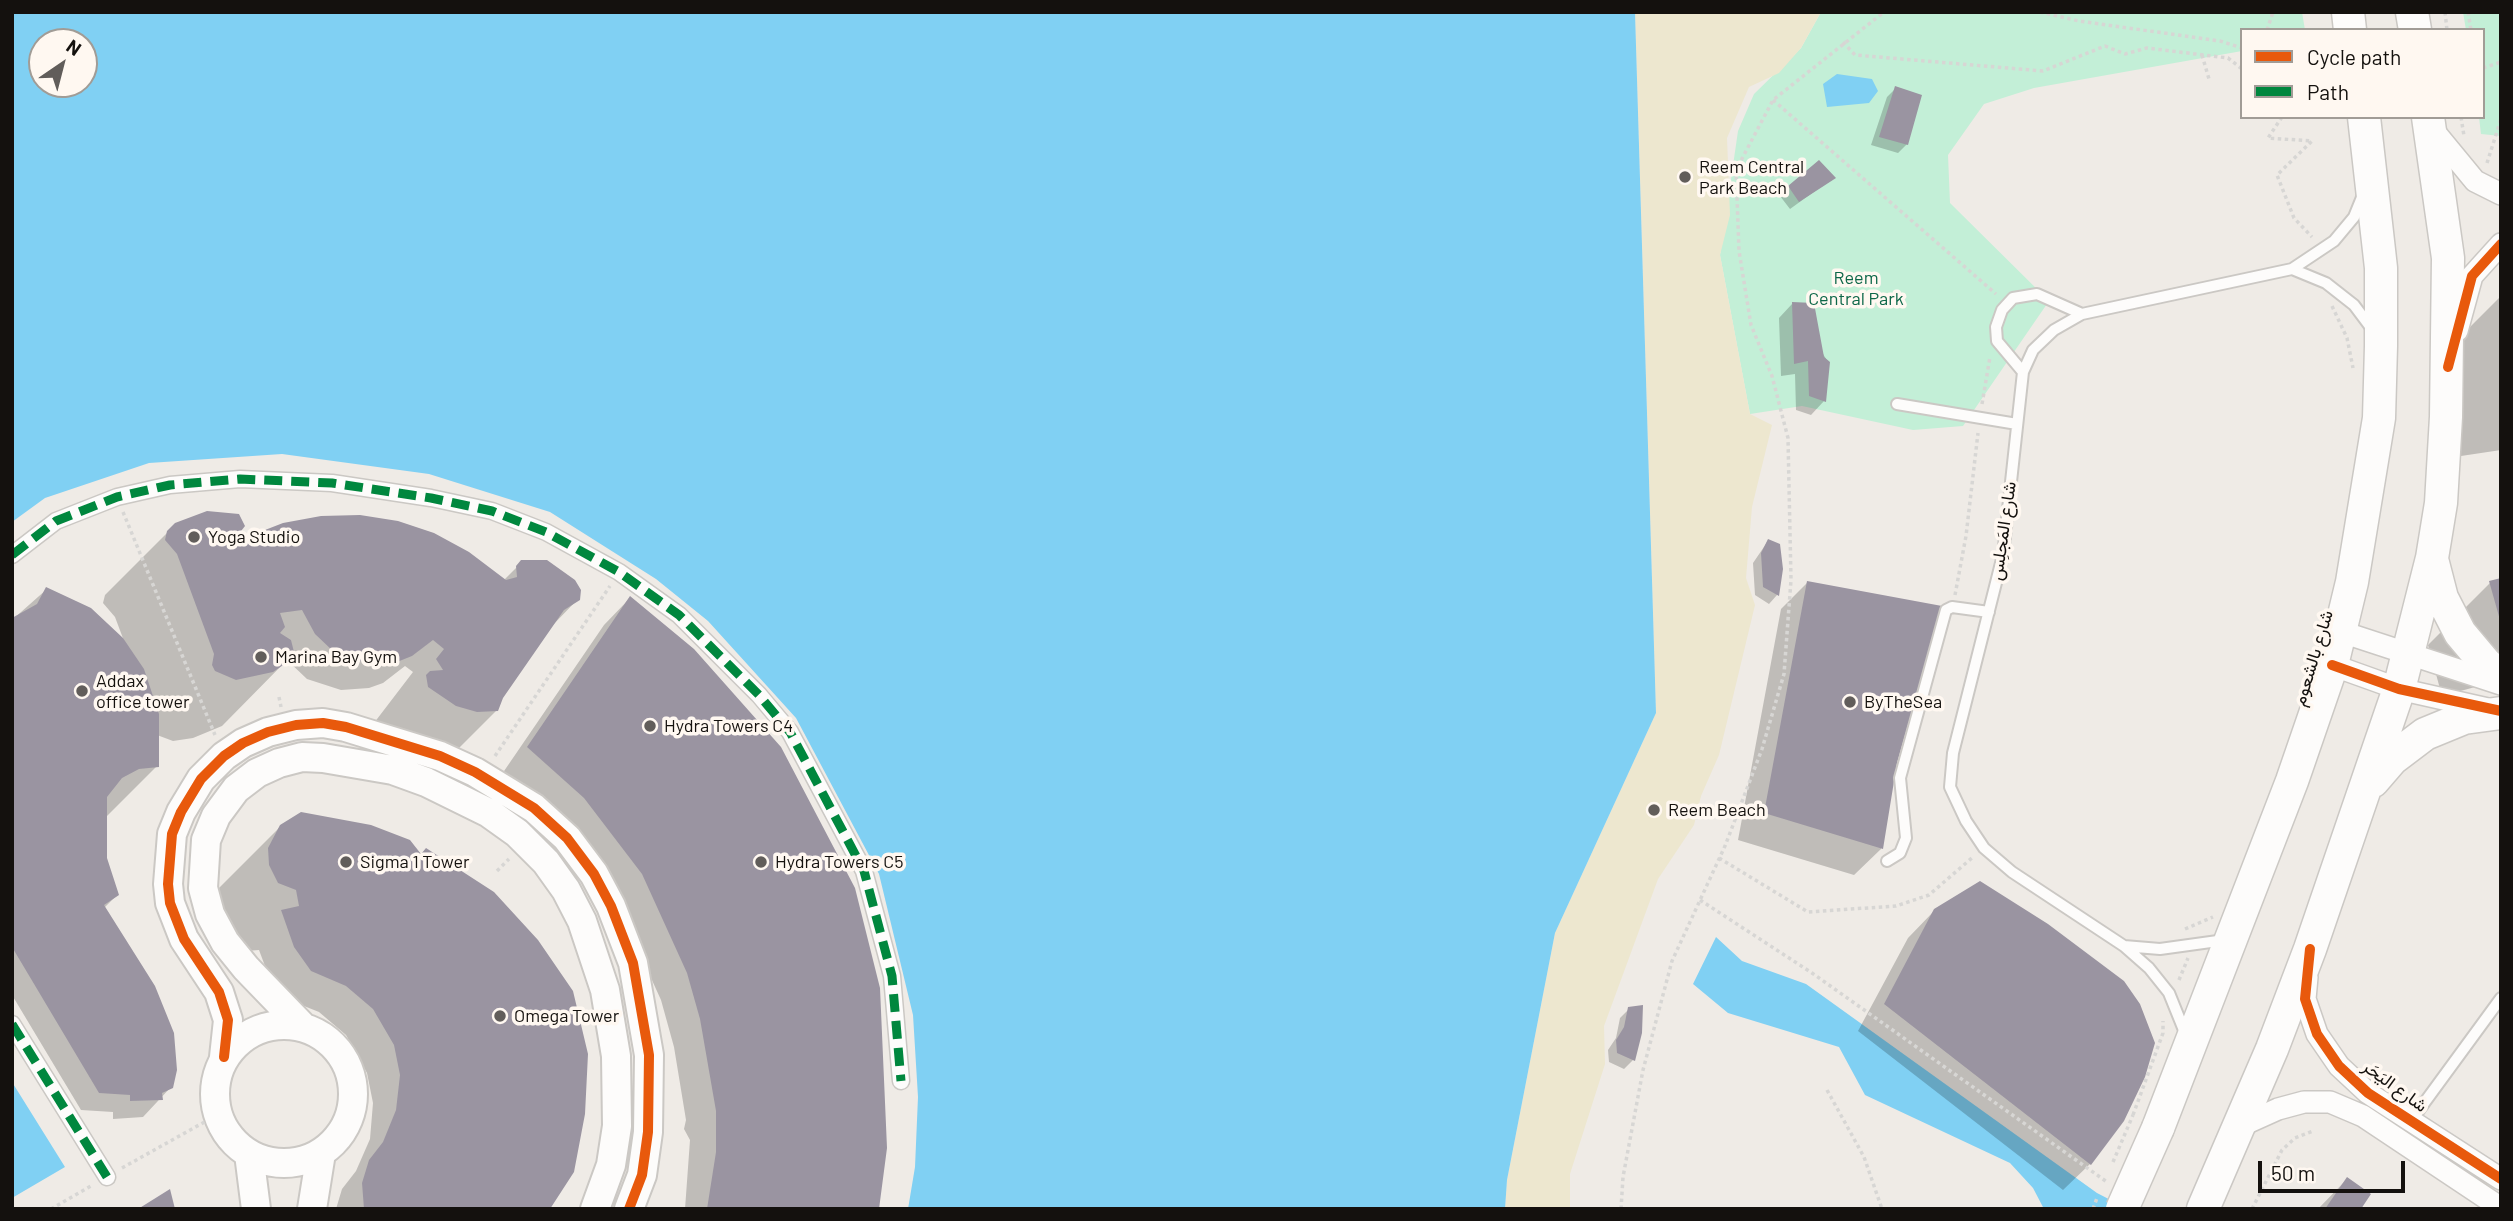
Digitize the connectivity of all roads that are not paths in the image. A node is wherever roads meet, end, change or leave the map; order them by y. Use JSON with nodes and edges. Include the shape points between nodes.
{"nodes":[{"id":1,"x":2364,"y":119,"type":"edge"},
{"id":2,"x":2429,"y":121,"type":"edge"},
{"id":3,"x":2447,"y":166,"type":"junction"},
{"id":4,"x":2372,"y":173,"type":"junction"},
{"id":5,"x":2501,"y":194,"type":"edge"},
{"id":6,"x":2501,"y":244,"type":"edge"},
{"id":7,"x":2292,"y":269,"type":"junction"},
{"id":8,"x":2082,"y":314,"type":"junction"},
{"id":9,"x":2381,"y":346,"type":"junction"},
{"id":10,"x":2448,"y":368,"type":"junction"},
{"id":11,"x":2023,"y":372,"type":"junction"},
{"id":12,"x":1897,"y":404,"type":"dead end"},
{"id":13,"x":2017,"y":424,"type":"junction"},
{"id":14,"x":12,"y":555,"type":"edge"},
{"id":15,"x":2432,"y":558,"type":"junction"},
{"id":16,"x":1989,"y":612,"type":"junction"},
{"id":17,"x":2342,"y":632,"type":"junction"},
{"id":18,"x":2408,"y":656,"type":"junction"},
{"id":19,"x":2332,"y":665,"type":"junction"},
{"id":20,"x":2501,"y":676,"type":"edge"},
{"id":21,"x":2501,"y":684,"type":"edge"},
{"id":22,"x":2399,"y":689,"type":"junction"},
{"id":23,"x":2501,"y":712,"type":"edge"},
{"id":24,"x":2365,"y":790,"type":"junction"},
{"id":25,"x":1887,"y":861,"type":"dead end"},
{"id":26,"x":2223,"y":928,"type":"junction"},
{"id":27,"x":2124,"y":946,"type":"junction"},
{"id":28,"x":2310,"y":949,"type":"junction"},
{"id":29,"x":2501,"y":998,"type":"edge"},
{"id":30,"x":12,"y":1024,"type":"edge"},
{"id":31,"x":302,"y":1026,"type":"junction"},
{"id":32,"x":2189,"y":1048,"type":"junction"},
{"id":33,"x":224,"y":1056,"type":"junction"},
{"id":34,"x":901,"y":1081,"type":"dead end"},
{"id":35,"x":2411,"y":1121,"type":"junction"},
{"id":36,"x":2232,"y":1141,"type":"junction"},
{"id":37,"x":321,"y":1153,"type":"junction"},
{"id":38,"x":249,"y":1154,"type":"junction"},
{"id":39,"x":107,"y":1177,"type":"road end"},
{"id":40,"x":2501,"y":1179,"type":"edge"},
{"id":41,"x":2118,"y":1198,"type":"edge"},
{"id":42,"x":2501,"y":1208,"type":"edge"},
{"id":43,"x":256,"y":1209,"type":"edge"},
{"id":44,"x":312,"y":1209,"type":"edge"},
{"id":45,"x":595,"y":1209,"type":"edge"},
{"id":46,"x":629,"y":1209,"type":"edge"},
{"id":47,"x":2203,"y":1209,"type":"edge"}],
"edges":[{"from":1,"to":4,"type":"main road","name":"شارع بالشعوم"},
{"from":2,"to":3,"type":"main road"},
{"from":3,"to":5,"type":"street"},
{"from":3,"to":10,"type":"main road"},
{"from":4,"to":7,"type":"lane","name":"شارع المَجلِس","via":[[2354,216],[2334,241]]},
{"from":4,"to":9,"type":"main road","name":"شارع بالشعوم","via":[[2381,268]]},
{"from":6,"to":10,"type":"street","via":[[2472,276]]},
{"from":7,"to":8,"type":"lane","name":"شارع المَجلِس"},
{"from":7,"to":9,"type":"lane","via":[[2326,283],[2354,304]]},
{"from":8,"to":11,"type":"lane","name":"شارع المَجلِس","via":[[2040,343]]},
{"from":8,"to":11,"type":"lane","via":[[2037,294],[2013,298],[1996,327],[1997,341]]},
{"from":9,"to":17,"type":"main road","name":"شارع بالشعوم","via":[[2375,445]]},
{"from":10,"to":15,"type":"main road","via":[[2442,496]]},
{"from":11,"to":13,"type":"lane","name":"شارع المَجلِس"},
{"from":12,"to":13,"type":"lane"},
{"from":13,"to":16,"type":"lane","name":"شارع المَجلِس","via":[[2003,555]]},
{"from":14,"to":34,"type":"street","via":[[57,521],[117,497],[170,485],[240,479],[332,484],[492,512],[546,532],[619,572],[679,615],[790,732],[864,871],[892,976]]},
{"from":15,"to":18,"type":"main road"},
{"from":15,"to":20,"type":"main road","via":[[2442,598],[2460,633]]},
{"from":16,"to":25,"type":"lane","via":[[1946,610],[1900,778],[1906,838],[1900,853]]},
{"from":16,"to":27,"type":"lane","name":"شارع المَجلِس","via":[[1953,753],[1951,787],[1984,848],[2012,872]]},
{"from":17,"to":18,"type":"street"},
{"from":17,"to":19,"type":"main road","name":"شارع بالشعوم"},
{"from":18,"to":21,"type":"street"},
{"from":18,"to":22,"type":"main road"},
{"from":19,"to":22,"type":"street"},
{"from":19,"to":26,"type":"main road","name":"شارع بالشعوم","via":[[2292,781]]},
{"from":22,"to":23,"type":"street"},
{"from":22,"to":24,"type":"main road"},
{"from":23,"to":24,"type":"main road","via":[[2464,718],[2425,734],[2392,759]]},
{"from":24,"to":28,"type":"main road"},
{"from":26,"to":27,"type":"lane","name":"شارع المَجلِس","via":[[2160,949]]},
{"from":26,"to":32,"type":"main road","name":"شارع بالشعوم"},
{"from":27,"to":32,"type":"lane","name":"شارع المَجلِس","via":[[2169,993]]},
{"from":28,"to":35,"type":"street","name":"شارع اليَحَر","via":[[2305,999],[2317,1034],[2339,1066],[2368,1093]]},
{"from":28,"to":36,"type":"main road"},
{"from":29,"to":35,"type":"lane"},
{"from":30,"to":39,"type":"street"},
{"from":31,"to":33,"type":"street","via":[[258,1028]]},
{"from":31,"to":37,"type":"street","via":[[323,1036],[340,1052],[351,1072],[350,1118],[338,1138]]},
{"from":31,"to":45,"type":"street","via":[[246,968],[209,914],[202,864],[206,840],[216,816],[236,789],[257,772],[279,763],[323,758],[393,770],[489,813],[532,848],[566,890],[605,989],[616,1056],[617,1126],[611,1165]]},
{"from":32,"to":41,"type":"main road","name":"شارع بالشعوم","bridge":true,"via":[[2145,1121]]},
{"from":33,"to":38,"type":"street","via":[[216,1075],[217,1115],[235,1144]]},
{"from":33,"to":46,"type":"street","via":[[228,1020],[219,992],[184,939],[170,902],[172,834],[181,812],[201,779],[223,756],[268,732],[323,723],[404,742],[482,776],[534,808],[567,838],[600,885],[633,963],[645,1016],[651,1095],[642,1175]]},
{"from":35,"to":40,"type":"street","name":"شارع اليَحَر"},
{"from":36,"to":42,"type":"street","via":[[2291,1106],[2330,1102],[2363,1116]]},
{"from":36,"to":47,"type":"main road"},
{"from":37,"to":38,"type":"street","via":[[298,1162],[273,1163]]},
{"from":37,"to":44,"type":"street"},
{"from":38,"to":43,"type":"street"}]}
